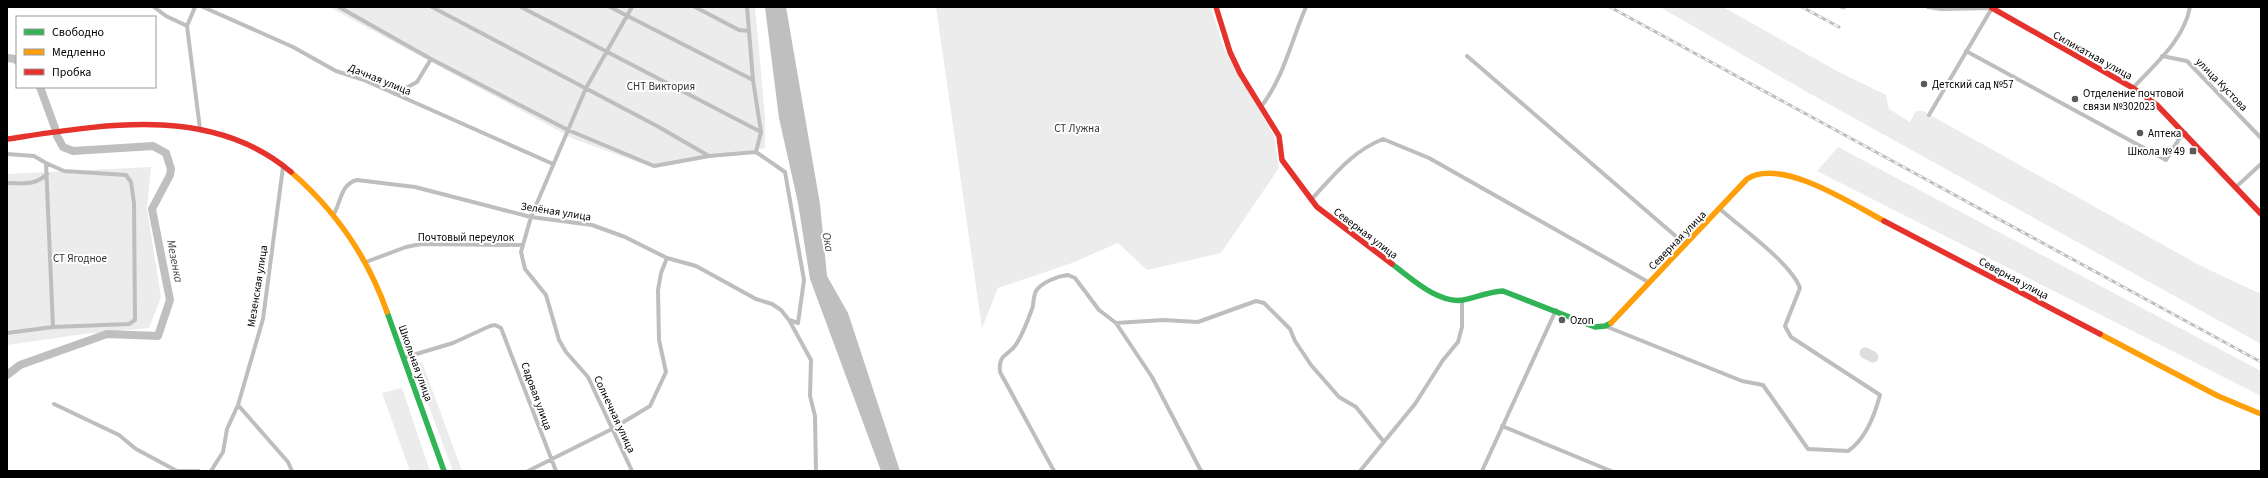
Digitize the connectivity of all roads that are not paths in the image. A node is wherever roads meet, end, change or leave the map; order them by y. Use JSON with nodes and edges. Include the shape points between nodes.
{"nodes":[{"id":1,"x":154,"y":7,"type":"edge"},
{"id":2,"x":195,"y":7,"type":"edge"},
{"id":3,"x":203,"y":7,"type":"edge"},
{"id":4,"x":339,"y":7,"type":"edge"},
{"id":5,"x":432,"y":7,"type":"edge"},
{"id":6,"x":520,"y":7,"type":"edge"},
{"id":7,"x":610,"y":7,"type":"edge"},
{"id":8,"x":632,"y":7,"type":"edge"},
{"id":9,"x":695,"y":7,"type":"edge"},
{"id":10,"x":747,"y":7,"type":"edge"},
{"id":11,"x":1216,"y":7,"type":"edge"},
{"id":12,"x":1306,"y":7,"type":"edge"},
{"id":13,"x":1928,"y":7,"type":"edge"},
{"id":14,"x":2190,"y":7,"type":"edge"},
{"id":15,"x":1992,"y":8,"type":"edge"},
{"id":16,"x":627,"y":16,"type":"junction"},
{"id":17,"x":187,"y":26,"type":"junction"},
{"id":18,"x":749,"y":31,"type":"junction"},
{"id":19,"x":1966,"y":51,"type":"junction"},
{"id":20,"x":606,"y":52,"type":"junction"},
{"id":21,"x":1467,"y":56,"type":"dead end"},
{"id":22,"x":2162,"y":56,"type":"junction"},
{"id":23,"x":431,"y":59,"type":"junction"},
{"id":24,"x":753,"y":80,"type":"junction"},
{"id":25,"x":586,"y":88,"type":"junction"},
{"id":26,"x":2133,"y":88,"type":"junction"},
{"id":27,"x":395,"y":94,"type":"junction"},
{"id":28,"x":1261,"y":107,"type":"junction"},
{"id":29,"x":1929,"y":115,"type":"dead end"},
{"id":30,"x":200,"y":129,"type":"junction"},
{"id":31,"x":568,"y":130,"type":"junction"},
{"id":32,"x":761,"y":132,"type":"junction"},
{"id":33,"x":2186,"y":133,"type":"junction"},
{"id":34,"x":2261,"y":138,"type":"edge"},
{"id":35,"x":7,"y":140,"type":"edge"},
{"id":36,"x":756,"y":152,"type":"junction"},
{"id":37,"x":7,"y":154,"type":"edge"},
{"id":38,"x":709,"y":156,"type":"junction"},
{"id":39,"x":46,"y":163,"type":"junction"},
{"id":40,"x":553,"y":164,"type":"junction"},
{"id":41,"x":2261,"y":164,"type":"edge"},
{"id":42,"x":283,"y":167,"type":"junction"},
{"id":43,"x":47,"y":174,"type":"junction"},
{"id":44,"x":7,"y":183,"type":"edge"},
{"id":45,"x":2236,"y":186,"type":"junction"},
{"id":46,"x":1311,"y":200,"type":"junction"},
{"id":47,"x":1720,"y":209,"type":"junction"},
{"id":48,"x":334,"y":214,"type":"junction"},
{"id":49,"x":2261,"y":214,"type":"edge"},
{"id":50,"x":530,"y":217,"type":"junction"},
{"id":51,"x":522,"y":245,"type":"junction"},
{"id":52,"x":1686,"y":245,"type":"junction"},
{"id":53,"x":666,"y":258,"type":"junction"},
{"id":54,"x":366,"y":262,"type":"junction"},
{"id":55,"x":1650,"y":283,"type":"junction"},
{"id":56,"x":1462,"y":300,"type":"junction"},
{"id":57,"x":1556,"y":310,"type":"junction"},
{"id":58,"x":789,"y":320,"type":"junction"},
{"id":59,"x":1116,"y":323,"type":"junction"},
{"id":60,"x":1605,"y":326,"type":"junction"},
{"id":61,"x":53,"y":327,"type":"junction"},
{"id":62,"x":7,"y":333,"type":"edge"},
{"id":63,"x":403,"y":358,"type":"junction"},
{"id":64,"x":54,"y":404,"type":"dead end"},
{"id":65,"x":238,"y":405,"type":"junction"},
{"id":66,"x":2261,"y":414,"type":"edge"},
{"id":67,"x":1502,"y":426,"type":"junction"},
{"id":68,"x":612,"y":429,"type":"junction"},
{"id":69,"x":1384,"y":442,"type":"junction"},
{"id":70,"x":551,"y":460,"type":"junction"},
{"id":71,"x":177,"y":471,"type":"edge"},
{"id":72,"x":199,"y":471,"type":"edge"},
{"id":73,"x":211,"y":471,"type":"edge"},
{"id":74,"x":292,"y":471,"type":"edge"},
{"id":75,"x":444,"y":471,"type":"edge"},
{"id":76,"x":528,"y":471,"type":"edge"},
{"id":77,"x":556,"y":471,"type":"edge"},
{"id":78,"x":632,"y":471,"type":"edge"},
{"id":79,"x":816,"y":471,"type":"edge"},
{"id":80,"x":1054,"y":471,"type":"edge"},
{"id":81,"x":1201,"y":471,"type":"edge"},
{"id":82,"x":1360,"y":471,"type":"edge"},
{"id":83,"x":1482,"y":471,"type":"edge"},
{"id":84,"x":1611,"y":471,"type":"edge"}],
"edges":[{"from":1,"to":17,"type":"street"},
{"from":2,"to":17,"type":"street"},
{"from":3,"to":27,"type":"street","name":"Дачная улица","via":[[293,47],[336,71]]},
{"from":4,"to":23,"type":"street"},
{"from":5,"to":25,"type":"street"},
{"from":6,"to":20,"type":"street"},
{"from":7,"to":16,"type":"street"},
{"from":8,"to":16,"type":"street"},
{"from":9,"to":18,"type":"street","via":[[739,30]]},
{"from":10,"to":18,"type":"street"},
{"from":11,"to":28,"type":"street","name":"Северная улица","via":[[1230,52]]},
{"from":12,"to":28,"type":"street","via":[[1278,80]]},
{"from":13,"to":15,"type":"street"},
{"from":14,"to":22,"type":"street","via":[[2183,28]]},
{"from":15,"to":19,"type":"street"},
{"from":15,"to":26,"type":"street","name":"Силикатная улица"},
{"from":16,"to":20,"type":"street"},
{"from":16,"to":24,"type":"street"},
{"from":17,"to":30,"type":"street"},
{"from":18,"to":24,"type":"street"},
{"from":19,"to":29,"type":"street"},
{"from":19,"to":33,"type":"street","via":[[2166,160]]},
{"from":20,"to":25,"type":"street"},
{"from":20,"to":32,"type":"street"},
{"from":21,"to":52,"type":"street"},
{"from":22,"to":26,"type":"street"},
{"from":22,"to":34,"type":"street","name":"улица Кустова","via":[[2187,61]]},
{"from":23,"to":27,"type":"street","via":[[417,82]]},
{"from":23,"to":31,"type":"street"},
{"from":24,"to":32,"type":"street"},
{"from":25,"to":31,"type":"street"},
{"from":25,"to":38,"type":"street"},
{"from":26,"to":33,"type":"street","name":"Силикатная улица","via":[[2157,105]]},
{"from":27,"to":40,"type":"street","name":"Дачная улица"},
{"from":28,"to":46,"type":"street","name":"Северная улица","via":[[1279,136],[1282,160]]},
{"from":30,"to":35,"type":"street","name":"Школьная улица","via":[[140,124],[109,125]]},
{"from":30,"to":42,"type":"street","name":"Школьная улица","via":[[248,145]]},
{"from":31,"to":38,"type":"street","via":[[654,166]]},
{"from":31,"to":40,"type":"street"},
{"from":32,"to":36,"type":"street"},
{"from":33,"to":45,"type":"street","name":"Силикатная улица"},
{"from":36,"to":38,"type":"street"},
{"from":36,"to":58,"type":"street","via":[[785,172],[804,280],[798,323]]},
{"from":37,"to":39,"type":"street","via":[[34,156]]},
{"from":39,"to":43,"type":"street"},
{"from":39,"to":61,"type":"street","via":[[64,171],[126,175],[131,182],[134,203],[135,320],[130,324]]},
{"from":40,"to":50,"type":"street"},
{"from":41,"to":45,"type":"street"},
{"from":42,"to":48,"type":"street","name":"Школьная улица","via":[[305,184]]},
{"from":42,"to":65,"type":"street","name":"Мезенская улица","via":[[263,320]]},
{"from":43,"to":44,"type":"street","via":[[40,181],[33,183]]},
{"from":43,"to":61,"type":"street"},
{"from":45,"to":49,"type":"street","name":"Силикатная улица"},
{"from":46,"to":55,"type":"street","via":[[1352,156],[1364,146],[1383,139],[1429,158]]},
{"from":46,"to":56,"type":"street","name":"Северная улица","via":[[1434,296]]},
{"from":47,"to":52,"type":"street","name":"Северная улица"},
{"from":47,"to":60,"type":"street","via":[[1779,260],[1797,281],[1800,288],[1785,326],[1791,337],[1880,395],[1872,420],[1854,447],[1848,450],[1808,449],[1763,385],[1742,381]]},
{"from":47,"to":66,"type":"street","name":"Северная улица","via":[[1747,180],[1759,172],[1766,171],[1816,185],[2218,396]]},
{"from":48,"to":50,"type":"street","name":"Зелёная улица","via":[[345,186],[350,181],[357,180],[415,187]]},
{"from":48,"to":54,"type":"street","name":"Школьная улица"},
{"from":50,"to":51,"type":"street"},
{"from":50,"to":53,"type":"street","name":"Зелёная улица","via":[[592,225],[625,237]]},
{"from":51,"to":54,"type":"street","name":"Почтовый переулок","via":[[421,244]]},
{"from":51,"to":68,"type":"street","name":"Солнечная улица","via":[[525,269],[546,296],[559,340],[588,377]]},
{"from":52,"to":55,"type":"street","name":"Северная улица"},
{"from":53,"to":58,"type":"street","name":"Зелёная улица","via":[[696,266],[750,296],[772,304]]},
{"from":53,"to":68,"type":"street","via":[[658,290],[659,340],[665,377],[650,406]]},
{"from":54,"to":63,"type":"street","name":"Школьная улица","via":[[378,286]]},
{"from":55,"to":60,"type":"street","name":"Северная улица","via":[[1615,320]]},
{"from":56,"to":57,"type":"street","name":"Северная улица","via":[[1488,292],[1503,291]]},
{"from":56,"to":69,"type":"street","via":[[1462,327],[1458,342],[1443,360],[1415,404]]},
{"from":57,"to":60,"type":"street","name":"Северная улица","via":[[1595,326]]},
{"from":57,"to":67,"type":"street"},
{"from":58,"to":79,"type":"street","via":[[811,360],[810,396],[815,416]]},
{"from":59,"to":69,"type":"street","via":[[1163,320],[1198,322],[1256,301],[1264,303],[1290,329],[1311,365],[1339,397],[1356,407]]},
{"from":59,"to":80,"type":"street","via":[[1099,310],[1075,278],[1062,276],[1044,283],[1036,291],[1033,308],[1017,342],[1013,349],[1001,358],[1000,372]]},
{"from":59,"to":81,"type":"street","via":[[1156,384]]},
{"from":61,"to":62,"type":"street"},
{"from":63,"to":70,"type":"street","name":"Садовая улица","via":[[453,343],[490,326],[502,328]]},
{"from":63,"to":75,"type":"street","name":"Школьная улица"},
{"from":64,"to":71,"type":"street","via":[[119,436],[136,449]]},
{"from":65,"to":73,"type":"street","name":"Мезенская улица","via":[[228,428],[223,452]]},
{"from":65,"to":74,"type":"street","via":[[288,462]]},
{"from":67,"to":83,"type":"street"},
{"from":67,"to":84,"type":"street"},
{"from":68,"to":70,"type":"street"},
{"from":68,"to":78,"type":"street","name":"Солнечная улица"},
{"from":69,"to":82,"type":"street"},
{"from":70,"to":76,"type":"street"},
{"from":70,"to":77,"type":"street","name":"Садовая улица"},
{"from":71,"to":72,"type":"street"}]}
